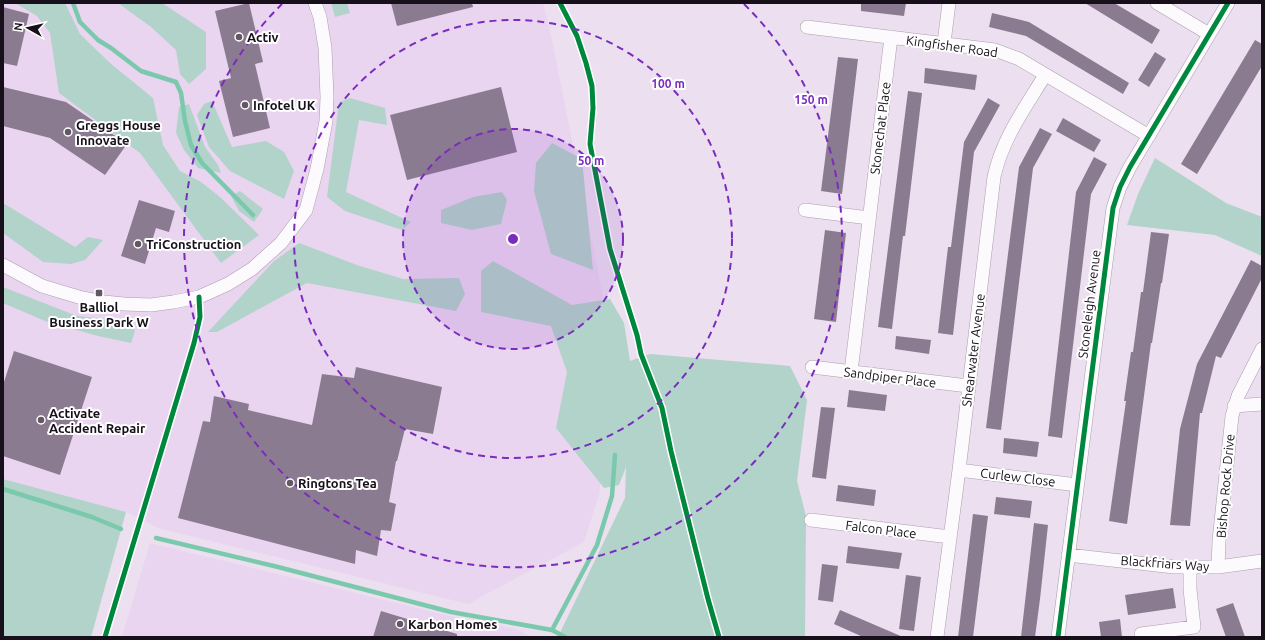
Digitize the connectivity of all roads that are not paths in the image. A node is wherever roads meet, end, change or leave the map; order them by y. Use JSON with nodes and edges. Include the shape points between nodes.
{"nodes":[{"id":1,"x":315,"y":3,"type":"edge"},
{"id":2,"x":949,"y":3,"type":"edge"},
{"id":3,"x":1157,"y":3,"type":"edge"},
{"id":4,"x":1228,"y":3,"type":"edge"},
{"id":5,"x":807,"y":26,"type":"dead end"},
{"id":6,"x":1209,"y":34,"type":"junction"},
{"id":7,"x":891,"y":37,"type":"junction"},
{"id":8,"x":944,"y":43,"type":"junction"},
{"id":9,"x":1045,"y":75,"type":"junction"},
{"id":10,"x":1149,"y":136,"type":"junction"},
{"id":11,"x":805,"y":210,"type":"dead end"},
{"id":12,"x":869,"y":218,"type":"junction"},
{"id":13,"x":3,"y":264,"type":"edge"},
{"id":14,"x":1262,"y":348,"type":"edge"},
{"id":15,"x":812,"y":367,"type":"dead end"},
{"id":16,"x":851,"y":372,"type":"junction"},
{"id":17,"x":968,"y":386,"type":"junction"},
{"id":18,"x":1262,"y":404,"type":"edge"},
{"id":19,"x":1234,"y":406,"type":"junction"},
{"id":20,"x":959,"y":470,"type":"junction"},
{"id":21,"x":1077,"y":485,"type":"junction"},
{"id":22,"x":811,"y":520,"type":"dead end"},
{"id":23,"x":950,"y":537,"type":"junction"},
{"id":24,"x":1068,"y":555,"type":"junction"},
{"id":25,"x":1262,"y":561,"type":"edge"},
{"id":26,"x":1190,"y":567,"type":"junction"},
{"id":27,"x":1218,"y":567,"type":"junction"},
{"id":28,"x":1141,"y":634,"type":"dead end"},
{"id":29,"x":937,"y":637,"type":"edge"},
{"id":30,"x":1058,"y":637,"type":"edge"}],
"edges":[{"from":1,"to":13,"type":"street","via":[[325,48],[327,97],[326,121],[317,168],[306,210],[282,243],[252,269],[228,284],[199,297],[151,305],[82,298],[42,286]]},
{"from":2,"to":8,"type":"street"},
{"from":3,"to":6,"type":"street"},
{"from":4,"to":6,"type":"street","name":"Stoneleigh Avenue"},
{"from":5,"to":7,"type":"street","name":"Kingfisher Road"},
{"from":6,"to":10,"type":"street","name":"Stoneleigh Avenue"},
{"from":7,"to":8,"type":"street","name":"Kingfisher Road"},
{"from":7,"to":12,"type":"street","name":"Stonechat Place"},
{"from":8,"to":9,"type":"street","name":"Kingfisher Road","via":[[994,50],[1019,59]]},
{"from":9,"to":10,"type":"street","name":"Kingfisher Road"},
{"from":9,"to":17,"type":"street","name":"Shearwater Avenue","via":[[1012,127],[996,167]]},
{"from":10,"to":21,"type":"street","name":"Stoneleigh Avenue","via":[[1124,178],[1113,208]]},
{"from":11,"to":12,"type":"street"},
{"from":12,"to":16,"type":"street","name":"Stonechat Place"},
{"from":14,"to":19,"type":"street","name":"Bishop Rock Drive"},
{"from":15,"to":16,"type":"street","name":"Sandpiper Place"},
{"from":16,"to":17,"type":"street","name":"Sandpiper Place"},
{"from":17,"to":20,"type":"street","name":"Shearwater Avenue"},
{"from":18,"to":19,"type":"street"},
{"from":19,"to":27,"type":"street","name":"Bishop Rock Drive"},
{"from":20,"to":21,"type":"street","name":"Curlew Close"},
{"from":20,"to":23,"type":"street","name":"Shearwater Avenue"},
{"from":21,"to":24,"type":"street","name":"Stoneleigh Avenue"},
{"from":22,"to":23,"type":"street","name":"Falcon Place"},
{"from":23,"to":29,"type":"street","name":"Shearwater Avenue"},
{"from":24,"to":26,"type":"street","name":"Blackfriars Way"},
{"from":24,"to":30,"type":"street","name":"Stoneleigh Avenue"},
{"from":25,"to":27,"type":"street","name":"Blackfriars Way"},
{"from":26,"to":27,"type":"street","name":"Blackfriars Way"},
{"from":26,"to":28,"type":"street","via":[[1194,626]]}]}
